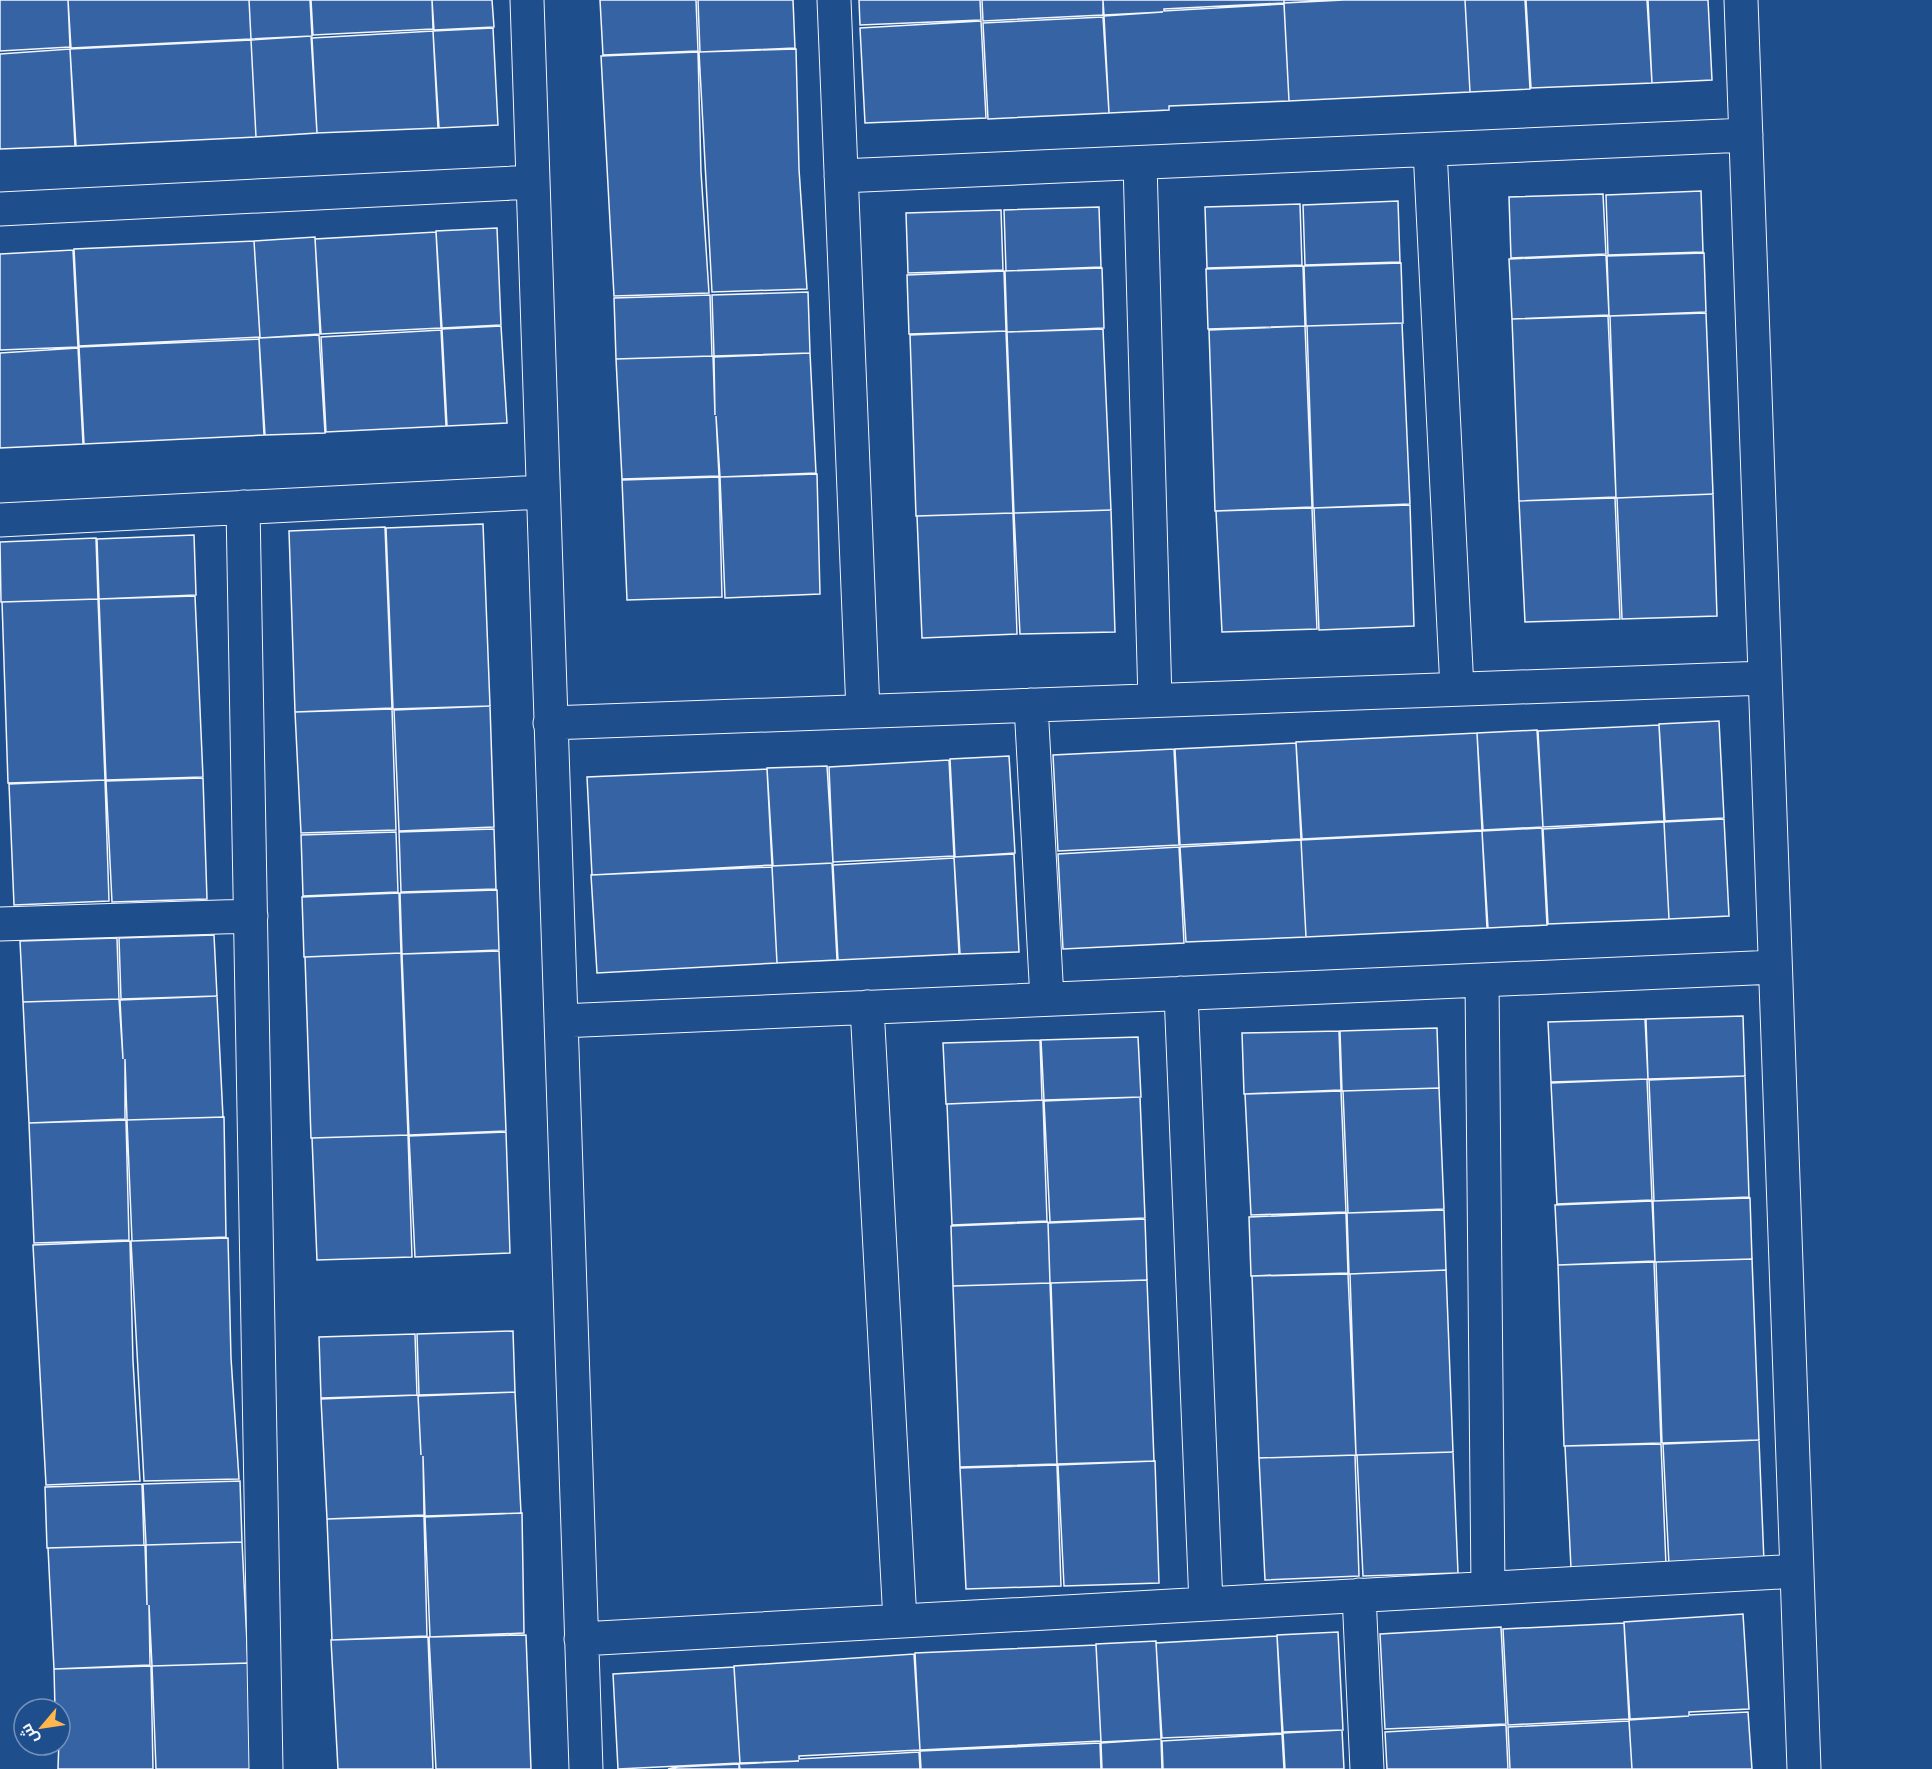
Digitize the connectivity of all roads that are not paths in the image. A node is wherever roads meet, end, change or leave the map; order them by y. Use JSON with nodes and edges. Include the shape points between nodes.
{"nodes":[{"id":1,"x":527,"y":0,"type":"edge"},
{"id":2,"x":834,"y":0,"type":"edge"},
{"id":3,"x":1741,"y":0,"type":"edge"},
{"id":4,"x":1746,"y":135,"type":"junction"},
{"id":5,"x":1430,"y":150,"type":"junction"},
{"id":6,"x":1140,"y":163,"type":"junction"},
{"id":7,"x":841,"y":176,"type":"junction"},
{"id":8,"x":533,"y":182,"type":"junction"},
{"id":9,"x":0,"y":209,"type":"edge"},
{"id":10,"x":543,"y":492,"type":"junction"},
{"id":11,"x":243,"y":507,"type":"junction"},
{"id":12,"x":0,"y":520,"type":"edge"},
{"id":13,"x":1765,"y":678,"type":"junction"},
{"id":14,"x":1457,"y":689,"type":"junction"},
{"id":15,"x":1155,"y":700,"type":"junction"},
{"id":16,"x":1032,"y":705,"type":"junction"},
{"id":17,"x":863,"y":711,"type":"junction"},
{"id":18,"x":550,"y":723,"type":"junction"},
{"id":19,"x":250,"y":916,"type":"junction"},
{"id":20,"x":0,"y":924,"type":"edge"},
{"id":21,"x":1775,"y":967,"type":"junction"},
{"id":22,"x":1482,"y":981,"type":"junction"},
{"id":23,"x":1181,"y":993,"type":"junction"},
{"id":24,"x":1047,"y":999,"type":"junction"},
{"id":25,"x":867,"y":1007,"type":"junction"},
{"id":26,"x":561,"y":1021,"type":"junction"},
{"id":27,"x":1797,"y":1571,"type":"junction"},
{"id":28,"x":1488,"y":1588,"type":"junction"},
{"id":29,"x":1359,"y":1595,"type":"junction"},
{"id":30,"x":1206,"y":1604,"type":"junction"},
{"id":31,"x":900,"y":1621,"type":"junction"},
{"id":32,"x":581,"y":1639,"type":"junction"},
{"id":33,"x":266,"y":1769,"type":"edge"},
{"id":34,"x":586,"y":1769,"type":"edge"},
{"id":35,"x":1367,"y":1769,"type":"edge"},
{"id":36,"x":1803,"y":1769,"type":"edge"}],
"edges":[{"from":1,"to":8,"type":"street"},
{"from":2,"to":7,"type":"street"},
{"from":3,"to":4,"type":"street"},
{"from":4,"to":5,"type":"street"},
{"from":4,"to":13,"type":"street"},
{"from":5,"to":6,"type":"street"},
{"from":5,"to":14,"type":"street"},
{"from":6,"to":7,"type":"street"},
{"from":6,"to":15,"type":"street"},
{"from":7,"to":17,"type":"street"},
{"from":8,"to":9,"type":"street"},
{"from":8,"to":10,"type":"street"},
{"from":10,"to":11,"type":"street"},
{"from":10,"to":18,"type":"street"},
{"from":11,"to":12,"type":"street"},
{"from":11,"to":19,"type":"street"},
{"from":13,"to":14,"type":"street"},
{"from":13,"to":21,"type":"street"},
{"from":14,"to":15,"type":"street"},
{"from":15,"to":16,"type":"street"},
{"from":16,"to":17,"type":"street"},
{"from":16,"to":24,"type":"street"},
{"from":17,"to":18,"type":"street"},
{"from":18,"to":26,"type":"street"},
{"from":19,"to":20,"type":"street"},
{"from":19,"to":33,"type":"street"},
{"from":21,"to":22,"type":"street"},
{"from":21,"to":27,"type":"street"},
{"from":22,"to":23,"type":"street"},
{"from":22,"to":28,"type":"street"},
{"from":23,"to":24,"type":"street"},
{"from":23,"to":30,"type":"street"},
{"from":24,"to":25,"type":"street"},
{"from":25,"to":26,"type":"street"},
{"from":25,"to":31,"type":"street"},
{"from":26,"to":32,"type":"street"},
{"from":27,"to":28,"type":"street"},
{"from":27,"to":36,"type":"street"},
{"from":28,"to":29,"type":"street"},
{"from":29,"to":30,"type":"street"},
{"from":29,"to":35,"type":"street"},
{"from":30,"to":31,"type":"street"},
{"from":31,"to":32,"type":"street"},
{"from":32,"to":34,"type":"street"}]}
